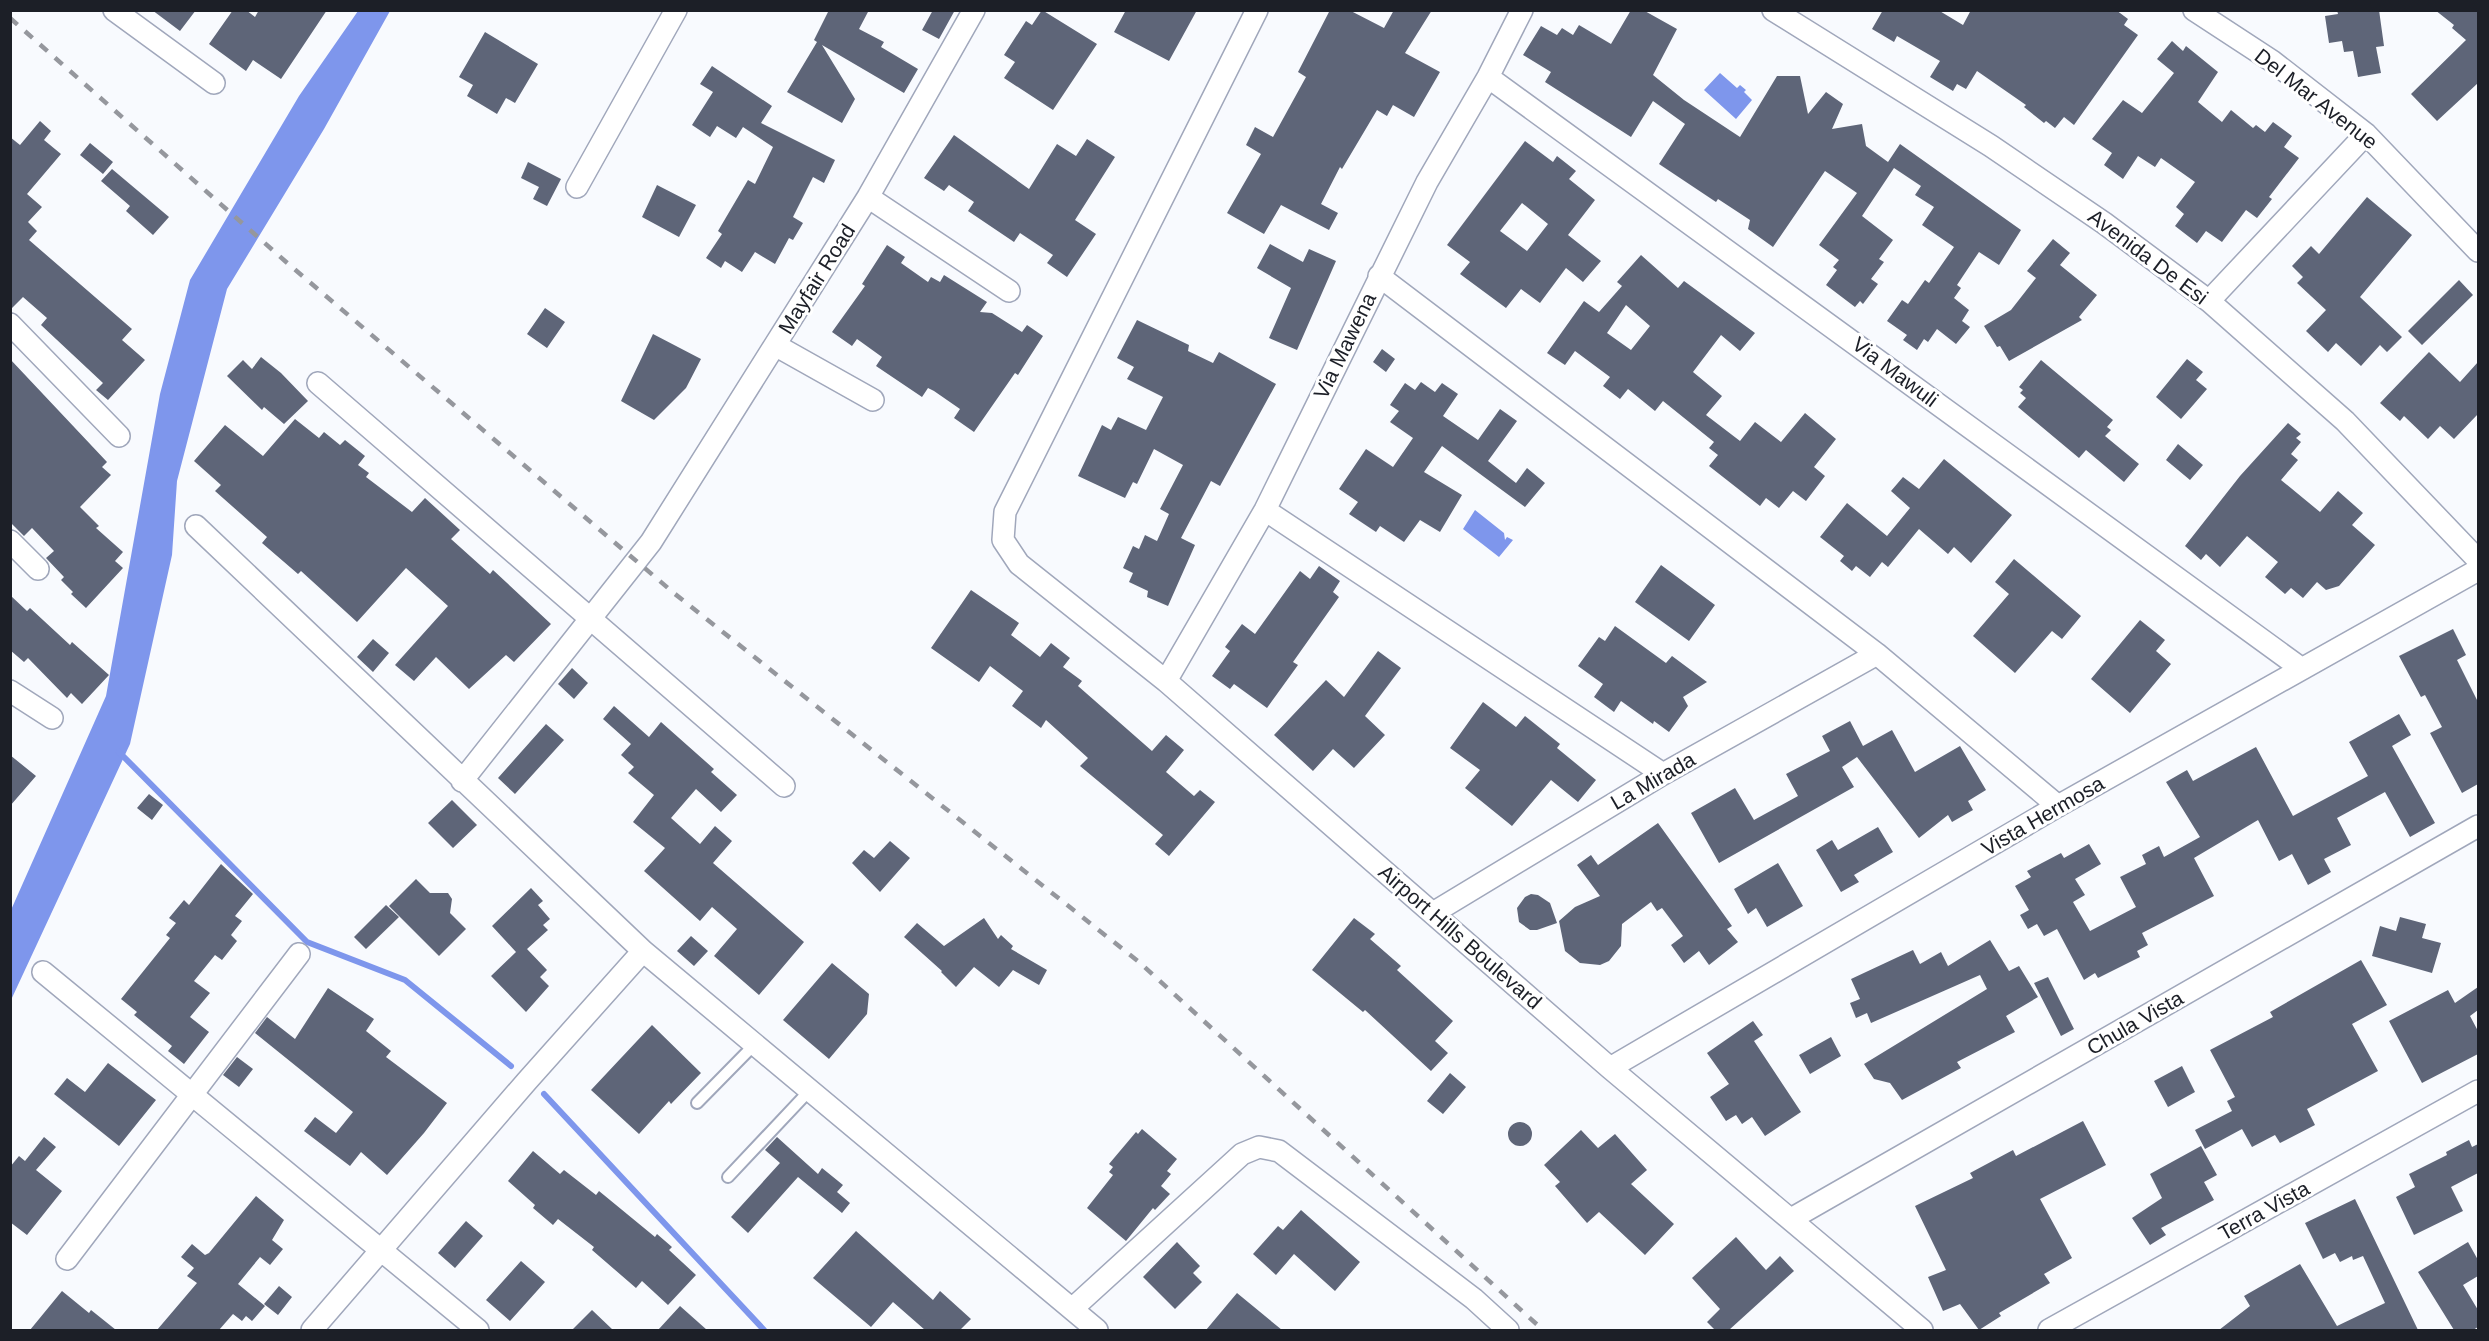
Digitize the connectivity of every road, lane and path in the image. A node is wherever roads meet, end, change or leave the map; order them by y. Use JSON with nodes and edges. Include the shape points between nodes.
{"nodes":[{"id":1,"x":114,"y":10,"type":"edge"},
{"id":2,"x":676,"y":10,"type":"edge"},
{"id":3,"x":974,"y":10,"type":"edge"},
{"id":4,"x":1257,"y":10,"type":"edge"},
{"id":5,"x":1522,"y":10,"type":"edge"},
{"id":6,"x":1773,"y":10,"type":"edge"},
{"id":7,"x":2194,"y":10,"type":"edge"},
{"id":8,"x":1488,"y":77,"type":"junction"},
{"id":9,"x":214,"y":83,"type":"dead end"},
{"id":10,"x":2366,"y":134,"type":"junction"},
{"id":11,"x":577,"y":187,"type":"dead end"},
{"id":12,"x":868,"y":197,"type":"junction"},
{"id":13,"x":2478,"y":251,"type":"edge"},
{"id":14,"x":1379,"y":276,"type":"junction"},
{"id":15,"x":1010,"y":291,"type":"dead end"},
{"id":16,"x":2209,"y":302,"type":"junction"},
{"id":17,"x":10,"y":324,"type":"edge"},
{"id":18,"x":775,"y":345,"type":"junction"},
{"id":19,"x":318,"y":383,"type":"dead end"},
{"id":20,"x":873,"y":400,"type":"dead end"},
{"id":21,"x":119,"y":436,"type":"dead end"},
{"id":22,"x":1265,"y":510,"type":"junction"},
{"id":23,"x":196,"y":526,"type":"dead end"},
{"id":24,"x":10,"y":542,"type":"edge"},
{"id":25,"x":2478,"y":560,"type":"edge"},
{"id":26,"x":38,"y":569,"type":"dead end"},
{"id":27,"x":2478,"y":570,"type":"edge"},
{"id":28,"x":592,"y":618,"type":"junction"},
{"id":29,"x":1877,"y":654,"type":"junction"},
{"id":30,"x":2302,"y":669,"type":"junction"},
{"id":31,"x":1166,"y":681,"type":"junction"},
{"id":32,"x":10,"y":691,"type":"edge"},
{"id":33,"x":52,"y":718,"type":"dead end"},
{"id":34,"x":1663,"y":774,"type":"junction"},
{"id":35,"x":462,"y":781,"type":"junction"},
{"id":36,"x":784,"y":786,"type":"dead end"},
{"id":37,"x":2058,"y":806,"type":"junction"},
{"id":38,"x":2478,"y":826,"type":"edge"},
{"id":39,"x":1433,"y":913,"type":"junction"},
{"id":40,"x":643,"y":951,"type":"junction"},
{"id":41,"x":298,"y":954,"type":"dead end"},
{"id":42,"x":43,"y":972,"type":"dead end"},
{"id":43,"x":755,"y":1044,"type":"junction"},
{"id":44,"x":1610,"y":1068,"type":"junction"},
{"id":45,"x":810,"y":1090,"type":"junction"},
{"id":46,"x":2478,"y":1091,"type":"edge"},
{"id":47,"x":191,"y":1097,"type":"junction"},
{"id":48,"x":697,"y":1103,"type":"dead end"},
{"id":49,"x":728,"y":1177,"type":"dead end"},
{"id":50,"x":1791,"y":1219,"type":"junction"},
{"id":51,"x":382,"y":1249,"type":"junction"},
{"id":52,"x":67,"y":1259,"type":"dead end"},
{"id":53,"x":1072,"y":1309,"type":"junction"},
{"id":54,"x":1093,"y":1329,"type":"edge"},
{"id":55,"x":312,"y":1330,"type":"edge"},
{"id":56,"x":478,"y":1330,"type":"edge"},
{"id":57,"x":1508,"y":1330,"type":"edge"},
{"id":58,"x":1922,"y":1330,"type":"edge"},
{"id":59,"x":2049,"y":1330,"type":"edge"}],
"edges":[{"from":1,"to":9,"type":"street"},
{"from":2,"to":11,"type":"street"},
{"from":3,"to":12,"type":"street","name":"Mayfair Road"},
{"from":4,"to":31,"type":"street","name":"Airport Hills Boulevard","via":[[1005,512],[1003,540],[1019,564]]},
{"from":5,"to":8,"type":"street","name":"Via Mawena"},
{"from":6,"to":16,"type":"street","name":"Avenida De Esi","via":[[1991,146],[2104,223]]},
{"from":7,"to":10,"type":"street","name":"Del Mar Avenue","via":[[2272,61]]},
{"from":8,"to":14,"type":"street","name":"Via Mawena","via":[[1427,182]]},
{"from":8,"to":30,"type":"street","name":"Via Mawuli"},
{"from":10,"to":13,"type":"street","name":"Del Mar Avenue"},
{"from":10,"to":16,"type":"street"},
{"from":12,"to":15,"type":"street"},
{"from":12,"to":18,"type":"street","name":"Mayfair Road"},
{"from":14,"to":22,"type":"street","name":"Via Mawena"},
{"from":14,"to":29,"type":"street"},
{"from":16,"to":25,"type":"street","name":"Avenida De Esi","via":[[2345,421]]},
{"from":17,"to":21,"type":"street"},
{"from":18,"to":20,"type":"street"},
{"from":18,"to":28,"type":"street","name":"Mayfair Road","via":[[651,542]]},
{"from":19,"to":28,"type":"street"},
{"from":22,"to":31,"type":"street","name":"Via Mawena"},
{"from":22,"to":34,"type":"street"},
{"from":23,"to":35,"type":"street"},
{"from":24,"to":26,"type":"street"},
{"from":27,"to":30,"type":"street","name":"Vista Hermosa"},
{"from":28,"to":35,"type":"street","name":"Mayfair Road"},
{"from":28,"to":36,"type":"street"},
{"from":29,"to":34,"type":"street","name":"La Mirada"},
{"from":29,"to":37,"type":"street"},
{"from":30,"to":37,"type":"street","name":"Vista Hermosa"},
{"from":31,"to":39,"type":"street","name":"Airport Hills Boulevard"},
{"from":32,"to":33,"type":"street"},
{"from":34,"to":39,"type":"street","name":"La Mirada"},
{"from":35,"to":40,"type":"street"},
{"from":37,"to":44,"type":"street","name":"Vista Hermosa"},
{"from":38,"to":50,"type":"street","name":"Chula Vista"},
{"from":39,"to":44,"type":"street","name":"Airport Hills Boulevard"},
{"from":40,"to":43,"type":"street"},
{"from":40,"to":51,"type":"street"},
{"from":41,"to":47,"type":"street"},
{"from":42,"to":47,"type":"street"},
{"from":43,"to":45,"type":"street"},
{"from":43,"to":48,"type":"lane"},
{"from":44,"to":50,"type":"street","name":"Airport Hills Boulevard"},
{"from":45,"to":49,"type":"lane"},
{"from":45,"to":53,"type":"street"},
{"from":46,"to":59,"type":"street","name":"Terra Vista"},
{"from":47,"to":51,"type":"street"},
{"from":47,"to":52,"type":"street"},
{"from":50,"to":58,"type":"street","name":"Airport Hills Boulevard"},
{"from":51,"to":55,"type":"street"},
{"from":51,"to":56,"type":"street"},
{"from":53,"to":54,"type":"street"},
{"from":53,"to":57,"type":"street","via":[[1242,1154],[1259,1147],[1279,1151],[1474,1299]]}]}
